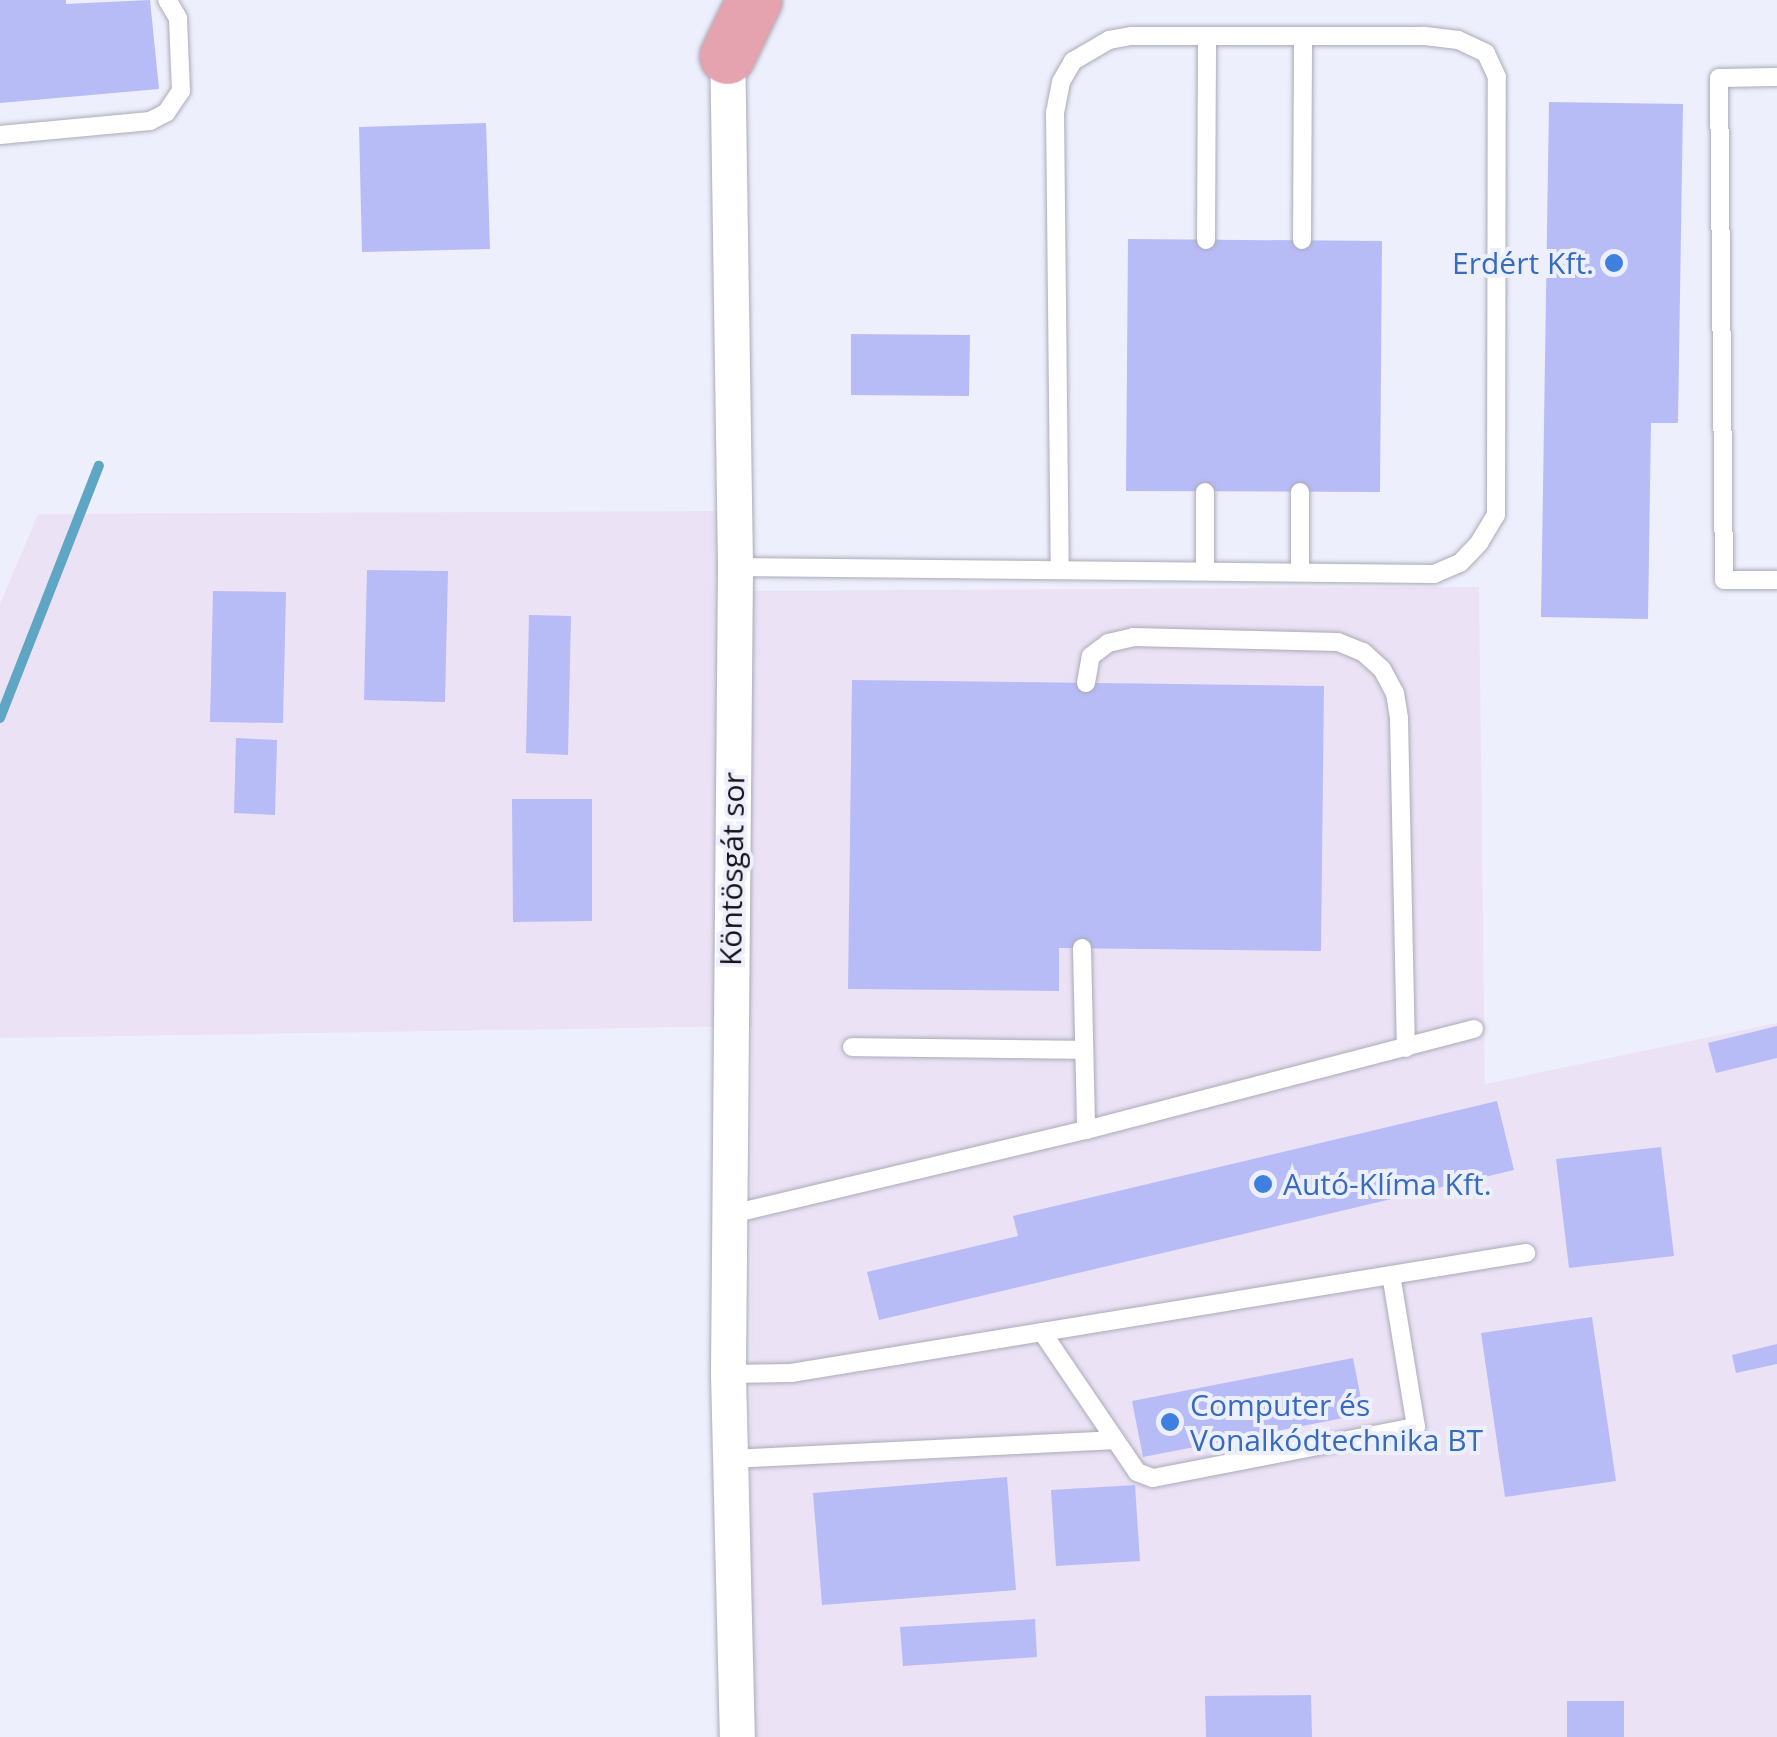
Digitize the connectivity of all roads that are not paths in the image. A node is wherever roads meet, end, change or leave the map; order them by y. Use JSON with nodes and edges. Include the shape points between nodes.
{"nodes":[{"id":1,"x":167,"y":0,"type":"edge"},
{"id":2,"x":726,"y":0,"type":"edge"},
{"id":3,"x":754,"y":0,"type":"edge"},
{"id":4,"x":1206,"y":36,"type":"junction"},
{"id":5,"x":1303,"y":36,"type":"junction"},
{"id":6,"x":727,"y":56,"type":"junction"},
{"id":7,"x":1777,"y":77,"type":"edge"},
{"id":8,"x":0,"y":135,"type":"edge"},
{"id":9,"x":1206,"y":240,"type":"dead end"},
{"id":10,"x":1302,"y":240,"type":"dead end"},
{"id":11,"x":1205,"y":492,"type":"dead end"},
{"id":12,"x":1300,"y":492,"type":"dead end"},
{"id":13,"x":736,"y":567,"type":"junction"},
{"id":14,"x":1060,"y":568,"type":"junction"},
{"id":15,"x":1205,"y":570,"type":"junction"},
{"id":16,"x":1300,"y":572,"type":"junction"},
{"id":17,"x":1777,"y":580,"type":"edge"},
{"id":18,"x":1086,"y":683,"type":"dead end"},
{"id":19,"x":1082,"y":948,"type":"dead end"},
{"id":20,"x":1474,"y":1030,"type":"dead end"},
{"id":21,"x":852,"y":1047,"type":"dead end"},
{"id":22,"x":1406,"y":1048,"type":"junction"},
{"id":23,"x":1084,"y":1050,"type":"junction"},
{"id":24,"x":1086,"y":1130,"type":"junction"},
{"id":25,"x":728,"y":1215,"type":"junction"},
{"id":26,"x":1526,"y":1254,"type":"dead end"},
{"id":27,"x":1392,"y":1276,"type":"junction"},
{"id":28,"x":1042,"y":1332,"type":"junction"},
{"id":29,"x":728,"y":1374,"type":"junction"},
{"id":30,"x":1114,"y":1440,"type":"junction"},
{"id":31,"x":730,"y":1459,"type":"junction"},
{"id":32,"x":737,"y":1737,"type":"edge"}],
"edges":[{"from":1,"to":8,"type":"lane","via":[[178,18],[182,90],[166,114]]},
{"from":2,"to":6,"type":"street","name":"Köntösgát sor"},
{"from":3,"to":6,"type":"main road"},
{"from":4,"to":5,"type":"lane"},
{"from":4,"to":9,"type":"lane"},
{"from":4,"to":14,"type":"lane","via":[[1108,40],[1073,61],[1062,82],[1056,112]]},
{"from":5,"to":10,"type":"lane"},
{"from":5,"to":16,"type":"lane","via":[[1458,40],[1486,53],[1497,76],[1496,515],[1460,563],[1434,574]]},
{"from":6,"to":13,"type":"street","name":"Köntösgát sor"},
{"from":7,"to":17,"type":"lane","via":[[1719,78],[1724,580]]},
{"from":11,"to":15,"type":"lane"},
{"from":12,"to":16,"type":"lane"},
{"from":13,"to":14,"type":"lane"},
{"from":13,"to":25,"type":"street","name":"Köntösgát sor"},
{"from":14,"to":15,"type":"lane"},
{"from":15,"to":16,"type":"lane"},
{"from":18,"to":22,"type":"lane","via":[[1091,656],[1133,637],[1338,642],[1364,652],[1382,670],[1400,719]]},
{"from":19,"to":23,"type":"lane"},
{"from":20,"to":22,"type":"lane"},
{"from":21,"to":23,"type":"lane"},
{"from":22,"to":24,"type":"lane"},
{"from":23,"to":24,"type":"lane"},
{"from":24,"to":25,"type":"lane"},
{"from":25,"to":29,"type":"street","name":"Köntösgát sor"},
{"from":26,"to":27,"type":"lane"},
{"from":27,"to":28,"type":"lane"},
{"from":27,"to":30,"type":"lane","via":[[1416,1428],[1153,1478],[1136,1472]]},
{"from":28,"to":29,"type":"lane","via":[[791,1373]]},
{"from":28,"to":30,"type":"lane"},
{"from":29,"to":31,"type":"street","name":"Köntösgát sor"},
{"from":30,"to":31,"type":"lane"},
{"from":31,"to":32,"type":"street","name":"Köntösgát sor"}]}
